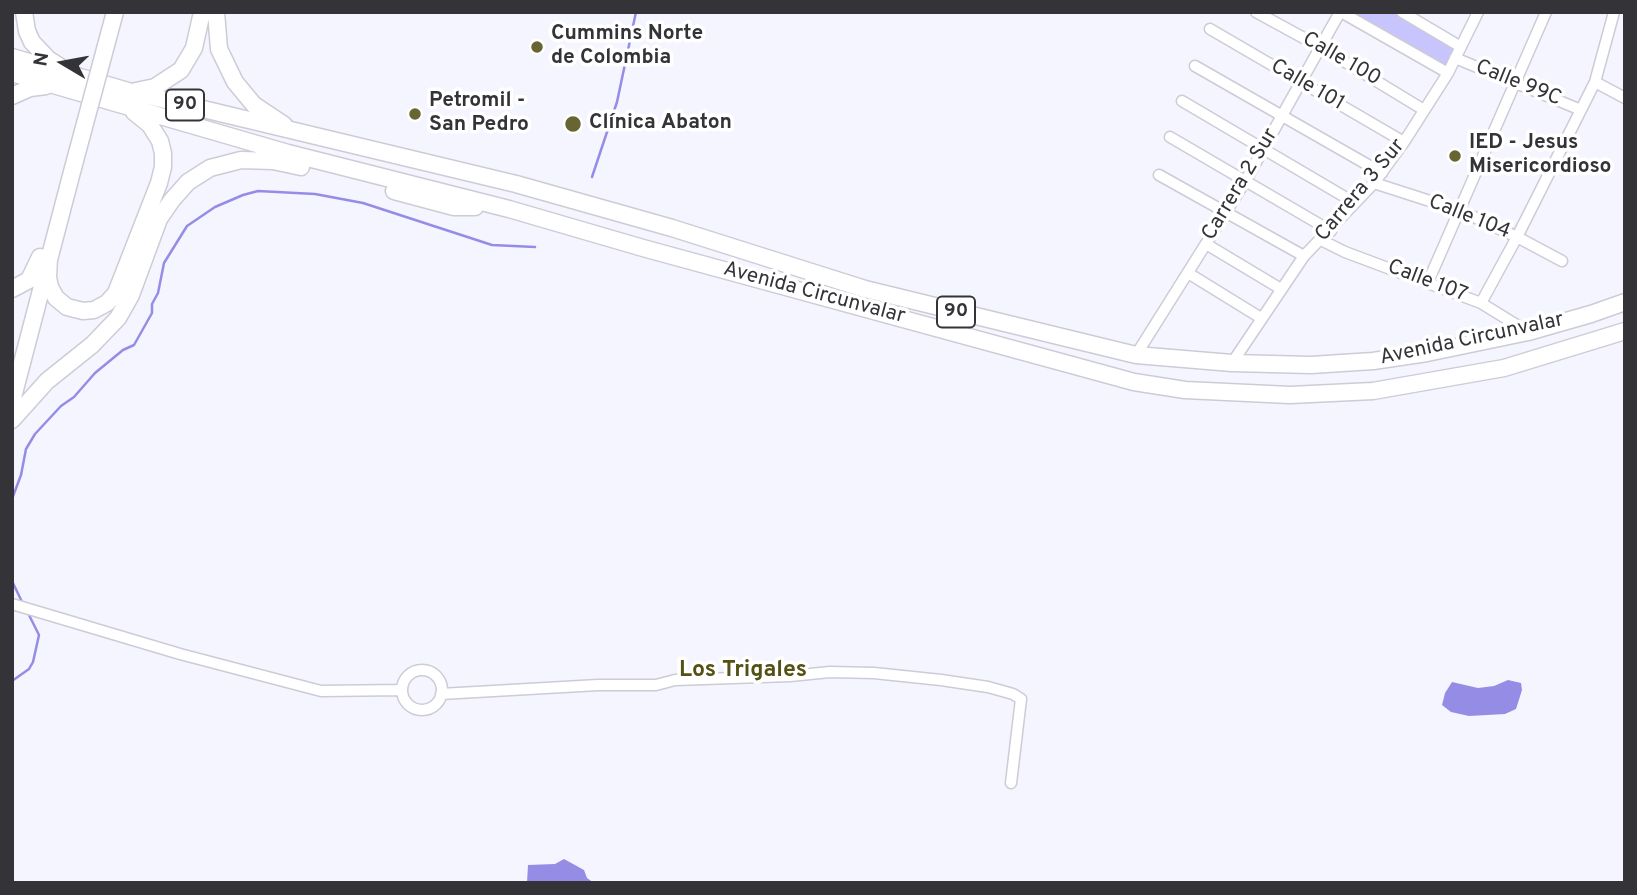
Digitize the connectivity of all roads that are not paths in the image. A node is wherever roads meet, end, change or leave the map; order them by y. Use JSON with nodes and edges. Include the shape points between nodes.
{"nodes":[{"id":1,"x":24,"y":12,"type":"edge"},
{"id":2,"x":106,"y":12,"type":"edge"},
{"id":3,"x":115,"y":12,"type":"edge"},
{"id":4,"x":202,"y":12,"type":"edge"},
{"id":5,"x":216,"y":12,"type":"edge"},
{"id":6,"x":1256,"y":12,"type":"edge"},
{"id":7,"x":1341,"y":12,"type":"edge"},
{"id":8,"x":1402,"y":12,"type":"edge"},
{"id":9,"x":1478,"y":12,"type":"edge"},
{"id":10,"x":1546,"y":12,"type":"edge"},
{"id":11,"x":1614,"y":12,"type":"edge"},
{"id":12,"x":1210,"y":29,"type":"dead end"},
{"id":13,"x":1461,"y":47,"type":"junction"},
{"id":14,"x":1322,"y":48,"type":"junction"},
{"id":15,"x":12,"y":58,"type":"edge"},
{"id":16,"x":1455,"y":58,"type":"junction"},
{"id":17,"x":1195,"y":66,"type":"dead end"},
{"id":18,"x":12,"y":72,"type":"edge"},
{"id":19,"x":1448,"y":73,"type":"junction"},
{"id":20,"x":1514,"y":81,"type":"junction"},
{"id":21,"x":70,"y":82,"type":"junction"},
{"id":22,"x":1302,"y":82,"type":"junction"},
{"id":23,"x":1595,"y":82,"type":"junction"},
{"id":24,"x":12,"y":96,"type":"edge"},
{"id":25,"x":124,"y":97,"type":"junction"},
{"id":26,"x":1625,"y":98,"type":"edge"},
{"id":27,"x":1182,"y":102,"type":"dead end"},
{"id":28,"x":1424,"y":110,"type":"junction"},
{"id":29,"x":1581,"y":110,"type":"junction"},
{"id":30,"x":1282,"y":115,"type":"junction"},
{"id":31,"x":298,"y":134,"type":"junction"},
{"id":32,"x":1170,"y":137,"type":"dead end"},
{"id":33,"x":1404,"y":142,"type":"junction"},
{"id":34,"x":1263,"y":148,"type":"junction"},
{"id":35,"x":68,"y":167,"type":"junction"},
{"id":36,"x":1382,"y":173,"type":"junction"},
{"id":37,"x":1159,"y":175,"type":"dead end"},
{"id":38,"x":1246,"y":180,"type":"junction"},
{"id":39,"x":1374,"y":183,"type":"junction"},
{"id":40,"x":1355,"y":203,"type":"junction"},
{"id":41,"x":509,"y":209,"type":"junction"},
{"id":42,"x":1461,"y":211,"type":"junction"},
{"id":43,"x":1225,"y":212,"type":"junction"},
{"id":44,"x":1331,"y":231,"type":"junction"},
{"id":45,"x":1517,"y":237,"type":"junction"},
{"id":46,"x":1321,"y":240,"type":"junction"},
{"id":47,"x":1206,"y":244,"type":"junction"},
{"id":48,"x":1304,"y":256,"type":"junction"},
{"id":49,"x":44,"y":258,"type":"junction"},
{"id":50,"x":1562,"y":261,"type":"dead end"},
{"id":51,"x":1188,"y":273,"type":"junction"},
{"id":52,"x":1428,"y":282,"type":"junction"},
{"id":53,"x":12,"y":289,"type":"edge"},
{"id":54,"x":1281,"y":289,"type":"junction"},
{"id":55,"x":1625,"y":302,"type":"edge"},
{"id":56,"x":1481,"y":303,"type":"junction"},
{"id":57,"x":1261,"y":318,"type":"junction"},
{"id":58,"x":1625,"y":331,"type":"edge"},
{"id":59,"x":1528,"y":332,"type":"junction"},
{"id":60,"x":1136,"y":355,"type":"junction"},
{"id":61,"x":1232,"y":363,"type":"junction"},
{"id":62,"x":12,"y":365,"type":"edge"},
{"id":63,"x":12,"y":401,"type":"edge"},
{"id":64,"x":12,"y":420,"type":"edge"},
{"id":65,"x":12,"y":604,"type":"edge"},
{"id":66,"x":402,"y":690,"type":"junction"},
{"id":67,"x":441,"y":694,"type":"junction"},
{"id":68,"x":1011,"y":782,"type":"dead end"}],
"edges":[{"from":1,"to":21,"type":"highway","via":[[32,42]]},
{"from":2,"to":35,"type":"highway"},
{"from":3,"to":35,"type":"highway","bridge":true},
{"from":4,"to":25,"type":"highway","via":[[194,48],[181,70],[155,87]]},
{"from":5,"to":31,"type":"highway","via":[[219,49],[235,82],[260,110]]},
{"from":6,"to":14,"type":"street","name":"Calle 100"},
{"from":7,"to":14,"type":"street","name":"Carrera 2 Sur"},
{"from":7,"to":19,"type":"street","name":"Calle 99C"},
{"from":8,"to":13,"type":"street","name":"Calle 99C"},
{"from":9,"to":13,"type":"street","name":"Carrera 3 Sur"},
{"from":10,"to":20,"type":"street"},
{"from":11,"to":23,"type":"street"},
{"from":12,"to":22,"type":"street","name":"Calle 101"},
{"from":13,"to":16,"type":"street","name":"Carrera 3 Sur"},
{"from":14,"to":22,"type":"street","name":"Carrera 2 Sur"},
{"from":14,"to":28,"type":"street","name":"Calle 100"},
{"from":15,"to":21,"type":"highway","name":"Avenida Circunvalar"},
{"from":16,"to":19,"type":"street","name":"Carrera 3 Sur"},
{"from":16,"to":20,"type":"street","name":"Calle 99C"},
{"from":17,"to":30,"type":"street"},
{"from":18,"to":21,"type":"highway","name":"Avenida Circunvalar"},
{"from":19,"to":28,"type":"street","name":"Carrera 3 Sur"},
{"from":20,"to":29,"type":"street","name":"Calle 99C"},
{"from":20,"to":42,"type":"street"},
{"from":21,"to":24,"type":"highway","via":[[30,88]]},
{"from":21,"to":25,"type":"highway","name":"Avenida Circunvalar","number":"90"},
{"from":22,"to":30,"type":"street","name":"Carrera 2 Sur"},
{"from":22,"to":33,"type":"street","name":"Calle 101"},
{"from":23,"to":26,"type":"street"},
{"from":23,"to":29,"type":"street"},
{"from":25,"to":31,"type":"highway","name":"Avenida Circunvalar","number":"90"},
{"from":25,"to":41,"type":"highway","name":"Avenida Circunvalar","number":"90","via":[[288,153]]},
{"from":25,"to":49,"type":"highway","via":[[150,125],[160,141],[164,161],[119,287],[99,308],[72,309],[53,293]]},
{"from":27,"to":34,"type":"street"},
{"from":28,"to":33,"type":"street","name":"Carrera 3 Sur"},
{"from":29,"to":45,"type":"street"},
{"from":30,"to":34,"type":"street","name":"Carrera 2 Sur"},
{"from":30,"to":36,"type":"street"},
{"from":31,"to":60,"type":"highway","name":"Avenida Circunvalar","number":"90","via":[[516,184],[865,289]]},
{"from":32,"to":38,"type":"street"},
{"from":33,"to":36,"type":"street","name":"Carrera 3 Sur"},
{"from":34,"to":38,"type":"street","name":"Carrera 2 Sur"},
{"from":34,"to":40,"type":"street"},
{"from":35,"to":49,"type":"highway"},
{"from":36,"to":39,"type":"street","name":"Carrera 3 Sur"},
{"from":37,"to":43,"type":"street"},
{"from":38,"to":43,"type":"street","name":"Carrera 2 Sur"},
{"from":38,"to":44,"type":"street"},
{"from":39,"to":40,"type":"street","name":"Carrera 3 Sur"},
{"from":39,"to":42,"type":"street","name":"Calle 104"},
{"from":40,"to":44,"type":"street","name":"Carrera 3 Sur"},
{"from":41,"to":58,"type":"highway","name":"Avenida Circunvalar","number":"90","via":[[1134,382],[1185,390],[1290,395],[1373,391],[1504,368]]},
{"from":41,"to":64,"type":"highway","via":[[454,206],[283,163],[241,160],[210,168],[188,182],[167,206],[131,295],[114,323],[47,380]]},
{"from":42,"to":45,"type":"street","name":"Calle 104"},
{"from":42,"to":52,"type":"street"},
{"from":43,"to":47,"type":"street","name":"Carrera 2 Sur"},
{"from":43,"to":48,"type":"street"},
{"from":44,"to":46,"type":"street","name":"Carrera 3 Sur"},
{"from":45,"to":50,"type":"street","name":"Calle 104"},
{"from":45,"to":56,"type":"street"},
{"from":46,"to":48,"type":"street","name":"Carrera 3 Sur"},
{"from":46,"to":52,"type":"street","name":"Calle 107"},
{"from":47,"to":51,"type":"street","name":"Carrera 2 Sur"},
{"from":47,"to":54,"type":"street"},
{"from":48,"to":54,"type":"street","name":"Carrera 3 Sur"},
{"from":49,"to":53,"type":"highway","via":[[29,280]]},
{"from":49,"to":62,"type":"highway"},
{"from":49,"to":63,"type":"highway"},
{"from":51,"to":57,"type":"street"},
{"from":51,"to":60,"type":"street","name":"Carrera 2 Sur"},
{"from":52,"to":56,"type":"street","name":"Calle 107"},
{"from":54,"to":57,"type":"street","name":"Carrera 3 Sur"},
{"from":55,"to":59,"type":"highway","name":"Avenida Circunvalar","number":"90"},
{"from":56,"to":59,"type":"street","name":"Calle 107"},
{"from":57,"to":61,"type":"street","name":"Carrera 3 Sur"},
{"from":59,"to":61,"type":"highway","name":"Avenida Circunvalar","number":"90","via":[[1373,361]]},
{"from":60,"to":61,"type":"highway","name":"Avenida Circunvalar","number":"90"},
{"from":65,"to":66,"type":"street","via":[[321,691]]},
{"from":66,"to":67,"type":"street","via":[[411,707],[423,710],[435,705]]},
{"from":66,"to":67,"type":"street","via":[[406,678],[424,671],[440,681]]},
{"from":67,"to":68,"type":"street","via":[[830,673],[874,673],[988,687],[1021,699]]}]}
